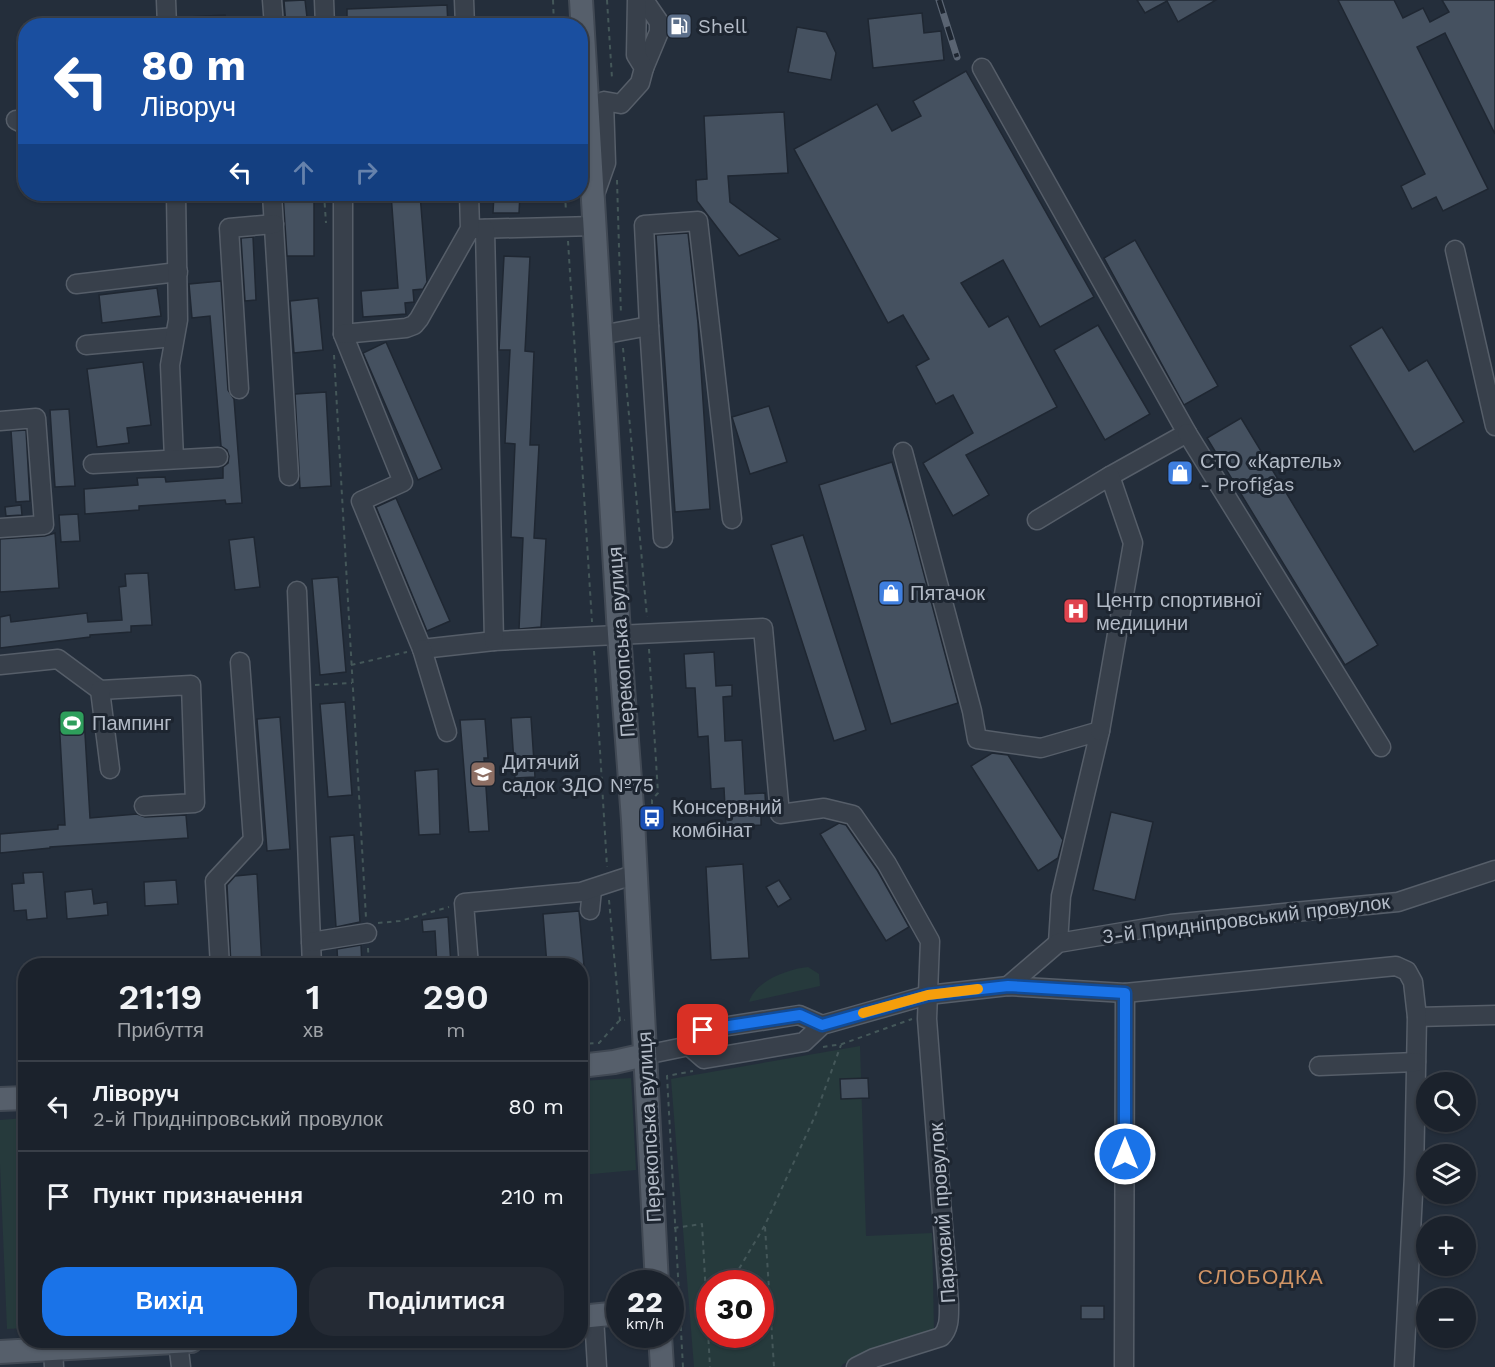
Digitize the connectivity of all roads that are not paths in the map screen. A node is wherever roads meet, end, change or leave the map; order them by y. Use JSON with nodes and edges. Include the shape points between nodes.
{"nodes":[{"id":1,"x":166,"y":0,"type":"edge"},
{"id":2,"x":272,"y":0,"type":"edge"},
{"id":3,"x":324,"y":0,"type":"edge"},
{"id":4,"x":464,"y":0,"type":"edge"},
{"id":5,"x":581,"y":0,"type":"edge"},
{"id":6,"x":640,"y":0,"type":"edge"},
{"id":7,"x":167,"y":18,"type":"edge"},
{"id":8,"x":273,"y":18,"type":"edge"},
{"id":9,"x":325,"y":18,"type":"edge"},
{"id":10,"x":465,"y":18,"type":"edge"},
{"id":11,"x":582,"y":18,"type":"edge"},
{"id":12,"x":982,"y":68,"type":"dead end"},
{"id":13,"x":588,"y":116,"type":"edge"},
{"id":14,"x":593,"y":199,"type":"junction"},
{"id":15,"x":177,"y":201,"type":"edge"},
{"id":16,"x":272,"y":201,"type":"edge"},
{"id":17,"x":343,"y":201,"type":"edge"},
{"id":18,"x":471,"y":201,"type":"edge"},
{"id":19,"x":274,"y":224,"type":"junction"},
{"id":20,"x":595,"y":226,"type":"junction"},
{"id":21,"x":478,"y":229,"type":"junction"},
{"id":22,"x":1455,"y":250,"type":"dead end"},
{"id":23,"x":178,"y":272,"type":"junction"},
{"id":24,"x":76,"y":284,"type":"dead end"},
{"id":25,"x":649,"y":326,"type":"junction"},
{"id":26,"x":612,"y":333,"type":"junction"},
{"id":27,"x":174,"y":337,"type":"junction"},
{"id":28,"x":338,"y":340,"type":"junction"},
{"id":29,"x":86,"y":345,"type":"dead end"},
{"id":30,"x":239,"y":389,"type":"dead end"},
{"id":31,"x":0,"y":421,"type":"edge"},
{"id":32,"x":1495,"y":426,"type":"edge"},
{"id":33,"x":1186,"y":433,"type":"junction"},
{"id":34,"x":903,"y":452,"type":"dead end"},
{"id":35,"x":218,"y":457,"type":"dead end"},
{"id":36,"x":174,"y":459,"type":"junction"},
{"id":37,"x":93,"y":464,"type":"dead end"},
{"id":38,"x":289,"y":476,"type":"dead end"},
{"id":39,"x":1110,"y":476,"type":"junction"},
{"id":40,"x":732,"y":519,"type":"dead end"},
{"id":41,"x":1037,"y":520,"type":"dead end"},
{"id":42,"x":0,"y":528,"type":"edge"},
{"id":43,"x":663,"y":538,"type":"dead end"},
{"id":44,"x":297,"y":591,"type":"dead end"},
{"id":45,"x":620,"y":634,"type":"junction"},
{"id":46,"x":494,"y":641,"type":"junction"},
{"id":47,"x":422,"y":649,"type":"junction"},
{"id":48,"x":240,"y":662,"type":"dead end"},
{"id":49,"x":0,"y":665,"type":"edge"},
{"id":50,"x":100,"y":690,"type":"junction"},
{"id":51,"x":1100,"y":731,"type":"junction"},
{"id":52,"x":447,"y":732,"type":"dead end"},
{"id":53,"x":1381,"y":747,"type":"dead end"},
{"id":54,"x":110,"y":769,"type":"dead end"},
{"id":55,"x":144,"y":806,"type":"dead end"},
{"id":56,"x":1495,"y":870,"type":"edge"},
{"id":57,"x":636,"y":874,"type":"junction"},
{"id":58,"x":600,"y":887,"type":"junction"},
{"id":59,"x":590,"y":910,"type":"dead end"},
{"id":60,"x":367,"y":928,"type":"road end"},
{"id":61,"x":311,"y":942,"type":"junction"},
{"id":62,"x":1058,"y":943,"type":"junction"},
{"id":63,"x":220,"y":958,"type":"edge"},
{"id":64,"x":312,"y":958,"type":"edge"},
{"id":65,"x":468,"y":958,"type":"edge"},
{"id":66,"x":1008,"y":986,"type":"junction"},
{"id":67,"x":1125,"y":993,"type":"junction"},
{"id":68,"x":928,"y":995,"type":"junction"},
{"id":69,"x":1495,"y":1015,"type":"edge"},
{"id":70,"x":1417,"y":1017,"type":"junction"},
{"id":71,"x":822,"y":1025,"type":"junction"},
{"id":72,"x":689,"y":1046,"type":"junction"},
{"id":73,"x":645,"y":1055,"type":"junction"},
{"id":74,"x":1416,"y":1062,"type":"junction"},
{"id":75,"x":588,"y":1065,"type":"edge"},
{"id":76,"x":1319,"y":1066,"type":"dead end"},
{"id":77,"x":18,"y":1098,"type":"edge"},
{"id":78,"x":0,"y":1099,"type":"edge"},
{"id":79,"x":656,"y":1270,"type":"edge"},
{"id":80,"x":606,"y":1315,"type":"edge"},
{"id":81,"x":588,"y":1316,"type":"edge"},
{"id":82,"x":588,"y":1321,"type":"edge"},
{"id":83,"x":131,"y":1348,"type":"edge"},
{"id":84,"x":184,"y":1348,"type":"edge"},
{"id":85,"x":661,"y":1348,"type":"edge"},
{"id":86,"x":0,"y":1352,"type":"edge"},
{"id":87,"x":53,"y":1358,"type":"edge"},
{"id":88,"x":181,"y":1367,"type":"edge"},
{"id":89,"x":597,"y":1367,"type":"edge"},
{"id":90,"x":663,"y":1367,"type":"edge"},
{"id":91,"x":856,"y":1367,"type":"edge"},
{"id":92,"x":1124,"y":1367,"type":"edge"},
{"id":93,"x":1404,"y":1367,"type":"edge"}],
"edges":[{"from":1,"to":7,"type":"street"},
{"from":2,"to":8,"type":"street"},
{"from":3,"to":9,"type":"street"},
{"from":4,"to":10,"type":"street"},
{"from":5,"to":11,"type":"main road","name":"Перекопська вулиця"},
{"from":6,"to":14,"type":"street","via":[[636,55],[644,68],[640,83],[621,104],[604,101],[606,163]]},
{"from":12,"to":33,"type":"street"},
{"from":13,"to":14,"type":"main road","name":"Перекопська вулиця"},
{"from":14,"to":20,"type":"main road","name":"Перекопська вулиця"},
{"from":15,"to":23,"type":"street"},
{"from":16,"to":19,"type":"street"},
{"from":17,"to":28,"type":"street"},
{"from":18,"to":21,"type":"street"},
{"from":19,"to":30,"type":"street","via":[[229,228]]},
{"from":19,"to":38,"type":"street"},
{"from":20,"to":21,"type":"street"},
{"from":20,"to":26,"type":"main road","name":"Перекопська вулиця"},
{"from":21,"to":28,"type":"street","via":[[414,325]]},
{"from":21,"to":46,"type":"street"},
{"from":22,"to":32,"type":"street"},
{"from":23,"to":24,"type":"street"},
{"from":23,"to":27,"type":"street"},
{"from":25,"to":26,"type":"street"},
{"from":25,"to":40,"type":"street","via":[[645,225],[698,221]]},
{"from":25,"to":43,"type":"street"},
{"from":26,"to":45,"type":"main road","name":"Перекопська вулиця"},
{"from":27,"to":29,"type":"street"},
{"from":27,"to":36,"type":"street","via":[[170,365]]},
{"from":28,"to":47,"type":"street","via":[[403,482],[361,501]]},
{"from":31,"to":42,"type":"street","via":[[36,418],[44,525]]},
{"from":33,"to":39,"type":"street"},
{"from":33,"to":53,"type":"street"},
{"from":34,"to":51,"type":"street","via":[[977,739],[1041,748]]},
{"from":35,"to":36,"type":"street"},
{"from":36,"to":37,"type":"street"},
{"from":39,"to":41,"type":"street"},
{"from":39,"to":51,"type":"street","via":[[1133,543]]},
{"from":44,"to":61,"type":"street"},
{"from":45,"to":46,"type":"street"},
{"from":45,"to":57,"type":"main road","name":"Перекопська вулиця"},
{"from":45,"to":68,"type":"street","name":"Парковий провулок","via":[[763,628],[780,814],[824,808],[853,815],[887,864],[930,941]]},
{"from":46,"to":47,"type":"street"},
{"from":47,"to":52,"type":"street"},
{"from":48,"to":63,"type":"street","via":[[253,840],[215,881]]},
{"from":49,"to":50,"type":"street","via":[[58,659]]},
{"from":50,"to":54,"type":"street"},
{"from":50,"to":55,"type":"street","via":[[191,685],[195,803]]},
{"from":51,"to":62,"type":"street","via":[[1061,896]]},
{"from":56,"to":62,"type":"street","name":"3-й Придніпровський провулок","via":[[1398,902],[1171,924]]},
{"from":57,"to":58,"type":"street"},
{"from":57,"to":73,"type":"main road","name":"Перекопська вулиця"},
{"from":58,"to":59,"type":"street"},
{"from":58,"to":65,"type":"street","via":[[464,903]]},
{"from":60,"to":61,"type":"street"},
{"from":61,"to":64,"type":"street"},
{"from":62,"to":66,"type":"street"},
{"from":66,"to":67,"type":"street"},
{"from":66,"to":68,"type":"street"},
{"from":67,"to":70,"type":"street","via":[[1396,966],[1407,972],[1413,982]]},
{"from":67,"to":92,"type":"street"},
{"from":68,"to":71,"type":"street"},
{"from":68,"to":91,"type":"street","name":"Парковий провулок","via":[[948,1323],[940,1337]]},
{"from":69,"to":70,"type":"street"},
{"from":70,"to":74,"type":"street"},
{"from":71,"to":72,"type":"street","via":[[800,1015],[703,1030]]},
{"from":71,"to":72,"type":"street","via":[[804,1042],[704,1059]]},
{"from":72,"to":73,"type":"street"},
{"from":73,"to":75,"type":"main road"},
{"from":73,"to":79,"type":"main road","name":"Перекопська вулиця"},
{"from":74,"to":76,"type":"street"},
{"from":74,"to":93,"type":"street"},
{"from":77,"to":78,"type":"main road"},
{"from":80,"to":81,"type":"main road"},
{"from":82,"to":89,"type":"street"},
{"from":83,"to":87,"type":"main road"},
{"from":84,"to":88,"type":"street"},
{"from":85,"to":90,"type":"main road"},
{"from":86,"to":87,"type":"main road"}]}
